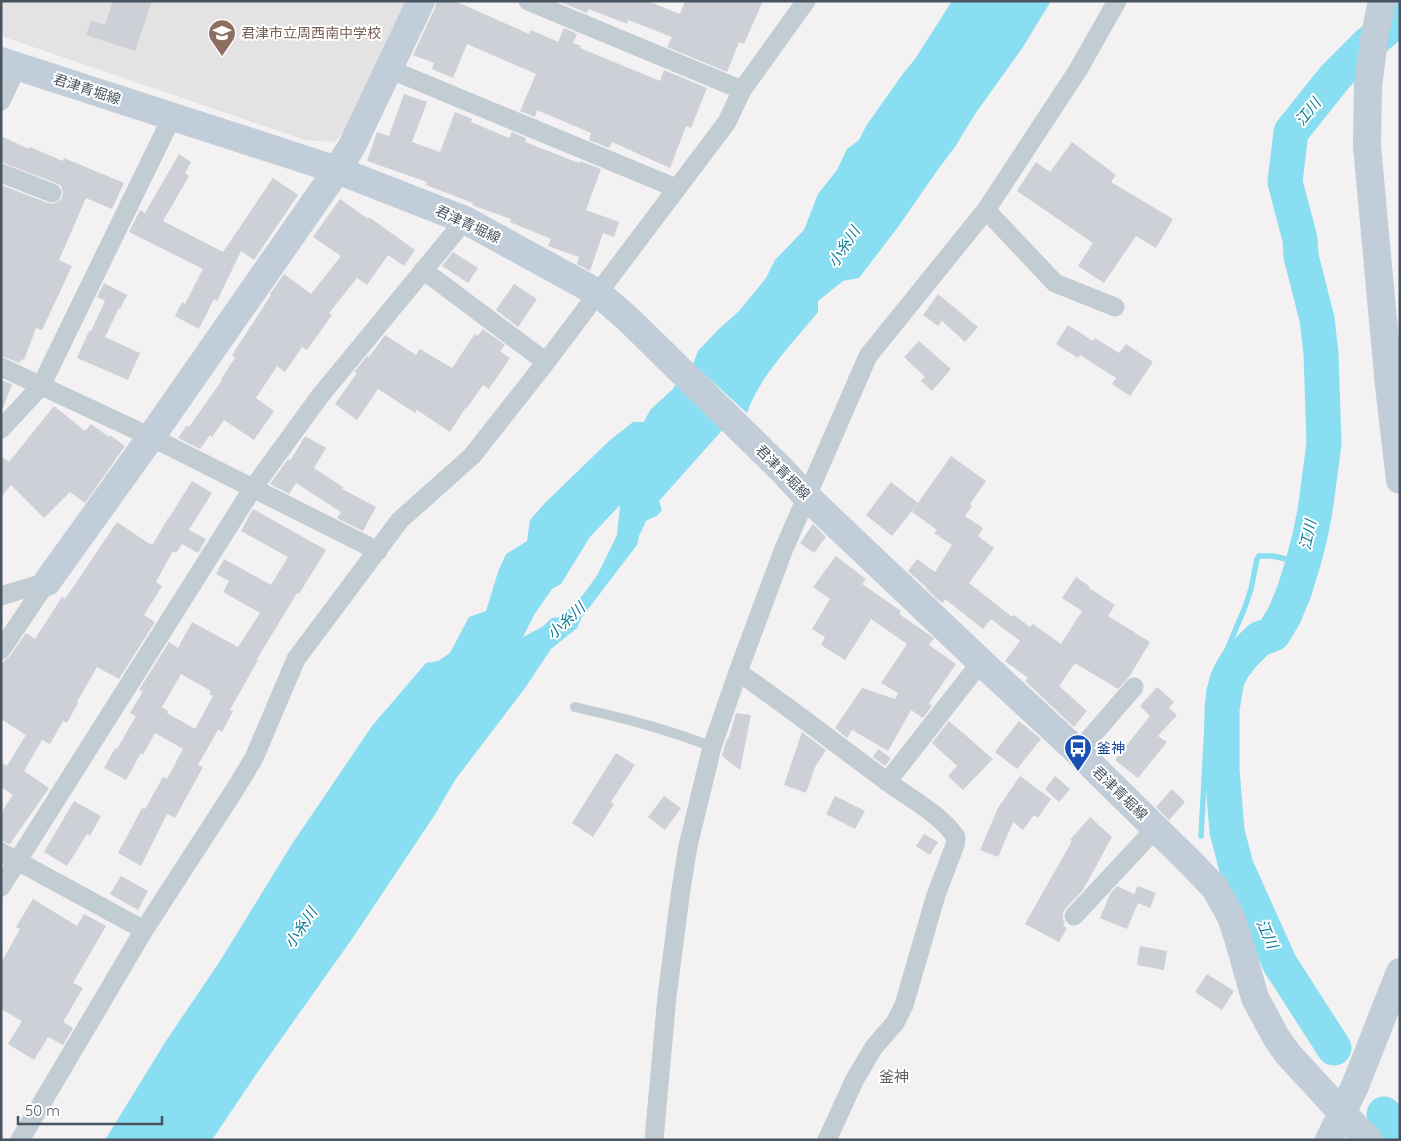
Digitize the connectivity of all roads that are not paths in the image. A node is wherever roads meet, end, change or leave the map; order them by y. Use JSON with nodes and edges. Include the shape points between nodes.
{"nodes":[{"id":1,"x":422,"y":1,"type":"edge"},
{"id":2,"x":528,"y":1,"type":"edge"},
{"id":3,"x":806,"y":1,"type":"edge"},
{"id":4,"x":1117,"y":1,"type":"edge"},
{"id":5,"x":1382,"y":4,"type":"edge"},
{"id":6,"x":9,"y":64,"type":"edge"},
{"id":7,"x":389,"y":69,"type":"junction"},
{"id":8,"x":742,"y":90,"type":"junction"},
{"id":9,"x":1,"y":101,"type":"edge"},
{"id":10,"x":172,"y":117,"type":"junction"},
{"id":11,"x":337,"y":170,"type":"junction"},
{"id":12,"x":1,"y":173,"type":"edge"},
{"id":13,"x":676,"y":188,"type":"junction"},
{"id":14,"x":52,"y":193,"type":"dead end"},
{"id":15,"x":986,"y":210,"type":"junction"},
{"id":16,"x":464,"y":220,"type":"junction"},
{"id":17,"x":423,"y":270,"type":"junction"},
{"id":18,"x":598,"y":293,"type":"junction"},
{"id":19,"x":1115,"y":307,"type":"dead end"},
{"id":20,"x":546,"y":362,"type":"junction"},
{"id":21,"x":1,"y":367,"type":"edge"},
{"id":22,"x":41,"y":386,"type":"junction"},
{"id":23,"x":1394,"y":386,"type":"edge"},
{"id":24,"x":1,"y":428,"type":"edge"},
{"id":25,"x":151,"y":437,"type":"junction"},
{"id":26,"x":1400,"y":480,"type":"edge"},
{"id":27,"x":253,"y":488,"type":"junction"},
{"id":28,"x":808,"y":497,"type":"junction"},
{"id":29,"x":378,"y":551,"type":"junction"},
{"id":30,"x":47,"y":582,"type":"junction"},
{"id":31,"x":1,"y":596,"type":"edge"},
{"id":32,"x":1,"y":650,"type":"edge"},
{"id":33,"x":981,"y":662,"type":"junction"},
{"id":34,"x":738,"y":672,"type":"junction"},
{"id":35,"x":1134,"y":687,"type":"dead end"},
{"id":36,"x":575,"y":707,"type":"dead end"},
{"id":37,"x":712,"y":747,"type":"junction"},
{"id":38,"x":1078,"y":752,"type":"junction"},
{"id":39,"x":887,"y":782,"type":"junction"},
{"id":40,"x":1156,"y":828,"type":"junction"},
{"id":41,"x":9,"y":856,"type":"edge"},
{"id":42,"x":1,"y":887,"type":"edge"},
{"id":43,"x":1074,"y":916,"type":"dead end"},
{"id":44,"x":144,"y":930,"type":"junction"},
{"id":45,"x":1400,"y":972,"type":"edge"},
{"id":46,"x":1342,"y":1113,"type":"junction"},
{"id":47,"x":20,"y":1140,"type":"edge"},
{"id":48,"x":654,"y":1140,"type":"edge"},
{"id":49,"x":827,"y":1140,"type":"edge"},
{"id":50,"x":1329,"y":1140,"type":"edge"},
{"id":51,"x":1369,"y":1140,"type":"edge"}],
"edges":[{"from":1,"to":7,"type":"main road"},
{"from":2,"to":8,"type":"street"},
{"from":3,"to":8,"type":"street"},
{"from":4,"to":15,"type":"street","via":[[1078,70]]},
{"from":5,"to":23,"type":"main road","via":[[1368,86],[1368,146]]},
{"from":6,"to":9,"type":"street"},
{"from":6,"to":10,"type":"main road","name":"君津青堀線"},
{"from":7,"to":11,"type":"main road"},
{"from":7,"to":13,"type":"street"},
{"from":8,"to":13,"type":"street","via":[[727,122]]},
{"from":10,"to":11,"type":"main road","name":"君津青堀線"},
{"from":10,"to":22,"type":"street"},
{"from":11,"to":16,"type":"main road","name":"君津青堀線"},
{"from":11,"to":25,"type":"main road"},
{"from":12,"to":14,"type":"street"},
{"from":13,"to":18,"type":"street"},
{"from":15,"to":19,"type":"street","via":[[1055,283]]},
{"from":15,"to":28,"type":"street","via":[[868,356]]},
{"from":16,"to":17,"type":"street"},
{"from":16,"to":18,"type":"main road","name":"君津青堀線"},
{"from":17,"to":20,"type":"street"},
{"from":17,"to":27,"type":"street","via":[[320,396]]},
{"from":18,"to":20,"type":"street"},
{"from":18,"to":28,"type":"main road","name":"君津青堀線"},
{"from":20,"to":29,"type":"street","via":[[472,456],[400,520]]},
{"from":21,"to":22,"type":"street"},
{"from":22,"to":24,"type":"street"},
{"from":22,"to":25,"type":"street"},
{"from":23,"to":26,"type":"main road"},
{"from":25,"to":27,"type":"street"},
{"from":25,"to":30,"type":"main road"},
{"from":27,"to":29,"type":"street"},
{"from":27,"to":41,"type":"street"},
{"from":28,"to":33,"type":"main road","name":"君津青堀線"},
{"from":28,"to":34,"type":"street","via":[[783,551]]},
{"from":29,"to":44,"type":"street","via":[[296,659],[254,758]]},
{"from":30,"to":31,"type":"street"},
{"from":30,"to":32,"type":"street"},
{"from":33,"to":38,"type":"main road","name":"君津青堀線"},
{"from":33,"to":39,"type":"street"},
{"from":34,"to":37,"type":"street"},
{"from":34,"to":39,"type":"street"},
{"from":35,"to":38,"type":"street"},
{"from":36,"to":37,"type":"lane","via":[[637,721]]},
{"from":37,"to":48,"type":"street","via":[[681,889],[662,1036]]},
{"from":38,"to":40,"type":"main road","name":"君津青堀線"},
{"from":39,"to":49,"type":"street","via":[[924,806],[951,831],[956,837],[955,845],[936,895],[904,1005],[855,1079]]},
{"from":40,"to":43,"type":"street"},
{"from":40,"to":46,"type":"main road","name":"君津青堀線","via":[[1215,888],[1231,917],[1255,998],[1266,1020],[1287,1053]]},
{"from":41,"to":42,"type":"street"},
{"from":41,"to":44,"type":"street"},
{"from":44,"to":47,"type":"street"},
{"from":45,"to":46,"type":"main road"},
{"from":46,"to":50,"type":"main road"},
{"from":46,"to":51,"type":"main road","name":"君津青堀線"}]}
